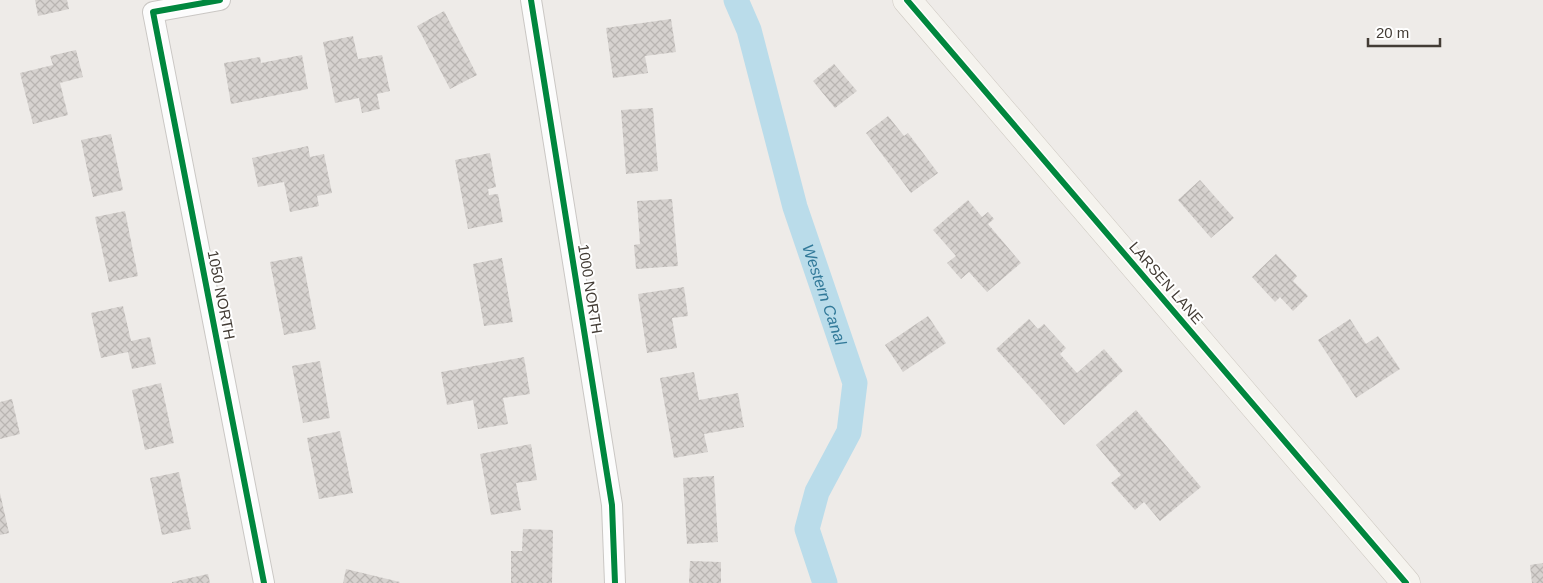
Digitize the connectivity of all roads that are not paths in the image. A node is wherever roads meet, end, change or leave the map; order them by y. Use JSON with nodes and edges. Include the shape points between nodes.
{"nodes":[{"id":1,"x":220,"y":0,"type":"edge"},
{"id":2,"x":531,"y":0,"type":"edge"},
{"id":3,"x":907,"y":0,"type":"edge"},
{"id":4,"x":264,"y":583,"type":"edge"},
{"id":5,"x":615,"y":583,"type":"edge"},
{"id":6,"x":1406,"y":583,"type":"edge"}],
"edges":[{"from":1,"to":4,"type":"street","name":"1050 NORTH","via":[[153,12]]},
{"from":2,"to":5,"type":"street","name":"1000 NORTH","via":[[612,505]]},
{"from":3,"to":6,"type":"main road","name":"LARSEN LANE"}]}
